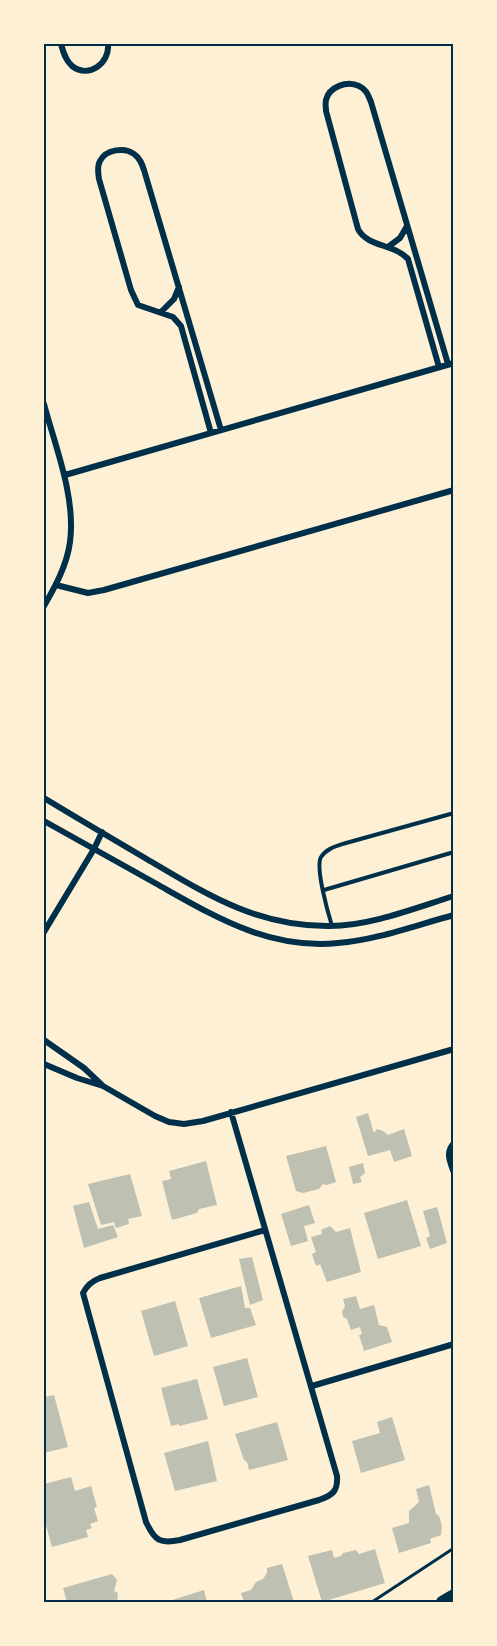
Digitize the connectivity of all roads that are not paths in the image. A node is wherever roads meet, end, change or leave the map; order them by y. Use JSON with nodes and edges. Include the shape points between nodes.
{"nodes":[{"id":1,"x":61,"y":44,"type":"edge"},
{"id":2,"x":108,"y":44,"type":"edge"},
{"id":3,"x":408,"y":225,"type":"junction"},
{"id":4,"x":388,"y":247,"type":"junction"},
{"id":5,"x":179,"y":287,"type":"junction"},
{"id":6,"x":160,"y":312,"type":"junction"},
{"id":7,"x":451,"y":364,"type":"edge"},
{"id":8,"x":439,"y":367,"type":"junction"},
{"id":9,"x":44,"y":404,"type":"edge"},
{"id":10,"x":46,"y":425,"type":"edge"},
{"id":11,"x":221,"y":430,"type":"junction"},
{"id":12,"x":211,"y":433,"type":"junction"},
{"id":13,"x":65,"y":475,"type":"junction"},
{"id":14,"x":453,"y":490,"type":"edge"},
{"id":15,"x":56,"y":585,"type":"junction"},
{"id":16,"x":44,"y":606,"type":"edge"},
{"id":17,"x":44,"y":798,"type":"edge"},
{"id":18,"x":453,"y":813,"type":"edge"},
{"id":19,"x":44,"y":821,"type":"edge"},
{"id":20,"x":102,"y":832,"type":"junction"},
{"id":21,"x":94,"y":849,"type":"junction"},
{"id":22,"x":453,"y":852,"type":"edge"},
{"id":23,"x":324,"y":890,"type":"junction"},
{"id":24,"x":453,"y":896,"type":"edge"},
{"id":25,"x":453,"y":915,"type":"edge"},
{"id":26,"x":332,"y":926,"type":"junction"},
{"id":27,"x":44,"y":932,"type":"edge"},
{"id":28,"x":44,"y":1040,"type":"edge"},
{"id":29,"x":453,"y":1049,"type":"edge"},
{"id":30,"x":44,"y":1064,"type":"edge"},
{"id":31,"x":104,"y":1086,"type":"junction"},
{"id":32,"x":231,"y":1112,"type":"junction"},
{"id":33,"x":453,"y":1143,"type":"edge"},
{"id":34,"x":453,"y":1173,"type":"edge"},
{"id":35,"x":265,"y":1230,"type":"junction"},
{"id":36,"x":453,"y":1344,"type":"edge"},
{"id":37,"x":312,"y":1386,"type":"junction"},
{"id":38,"x":453,"y":1595,"type":"edge"},
{"id":39,"x":442,"y":1602,"type":"edge"}],
"edges":[{"from":1,"to":2,"type":"street","via":[[72,65],[88,71],[106,60]]},
{"from":3,"to":4,"type":"street"},
{"from":3,"to":4,"type":"street","via":[[371,102],[366,91],[346,83],[331,91],[326,111],[358,229],[364,238]]},
{"from":3,"to":7,"type":"street"},
{"from":4,"to":8,"type":"street","via":[[405,256],[410,264]]},
{"from":5,"to":6,"type":"street","via":[[174,299]]},
{"from":5,"to":6,"type":"street","via":[[140,159],[123,149],[104,155],[99,162],[99,179],[131,291],[138,305]]},
{"from":5,"to":11,"type":"street"},
{"from":6,"to":12,"type":"street","via":[[173,317],[181,326]]},
{"from":7,"to":8,"type":"street"},
{"from":8,"to":11,"type":"street"},
{"from":9,"to":10,"type":"street"},
{"from":10,"to":13,"type":"street"},
{"from":11,"to":12,"type":"street"},
{"from":12,"to":13,"type":"street"},
{"from":13,"to":15,"type":"street","via":[[70,541]]},
{"from":14,"to":15,"type":"street","via":[[104,590],[88,593]]},
{"from":15,"to":16,"type":"street"},
{"from":17,"to":20,"type":"street"},
{"from":18,"to":23,"type":"lane","via":[[331,848],[319,862]]},
{"from":19,"to":21,"type":"street"},
{"from":20,"to":21,"type":"street"},
{"from":20,"to":26,"type":"street","via":[[247,912],[275,921]]},
{"from":21,"to":25,"type":"street","via":[[201,910],[272,938],[338,943]]},
{"from":21,"to":27,"type":"street"},
{"from":22,"to":23,"type":"lane"},
{"from":23,"to":26,"type":"lane"},
{"from":24,"to":26,"type":"street","via":[[368,921]]},
{"from":28,"to":31,"type":"street"},
{"from":29,"to":32,"type":"street"},
{"from":30,"to":31,"type":"street"},
{"from":31,"to":32,"type":"street","via":[[169,1122],[184,1124]]},
{"from":32,"to":35,"type":"street"},
{"from":33,"to":34,"type":"street","via":[[448,1154]]},
{"from":35,"to":37,"type":"street"},
{"from":35,"to":37,"type":"street","via":[[100,1278],[92,1281],[83,1293],[146,1522],[157,1540],[180,1540],[334,1492],[337,1476]]},
{"from":36,"to":37,"type":"street"},
{"from":38,"to":39,"type":"highway"}]}
